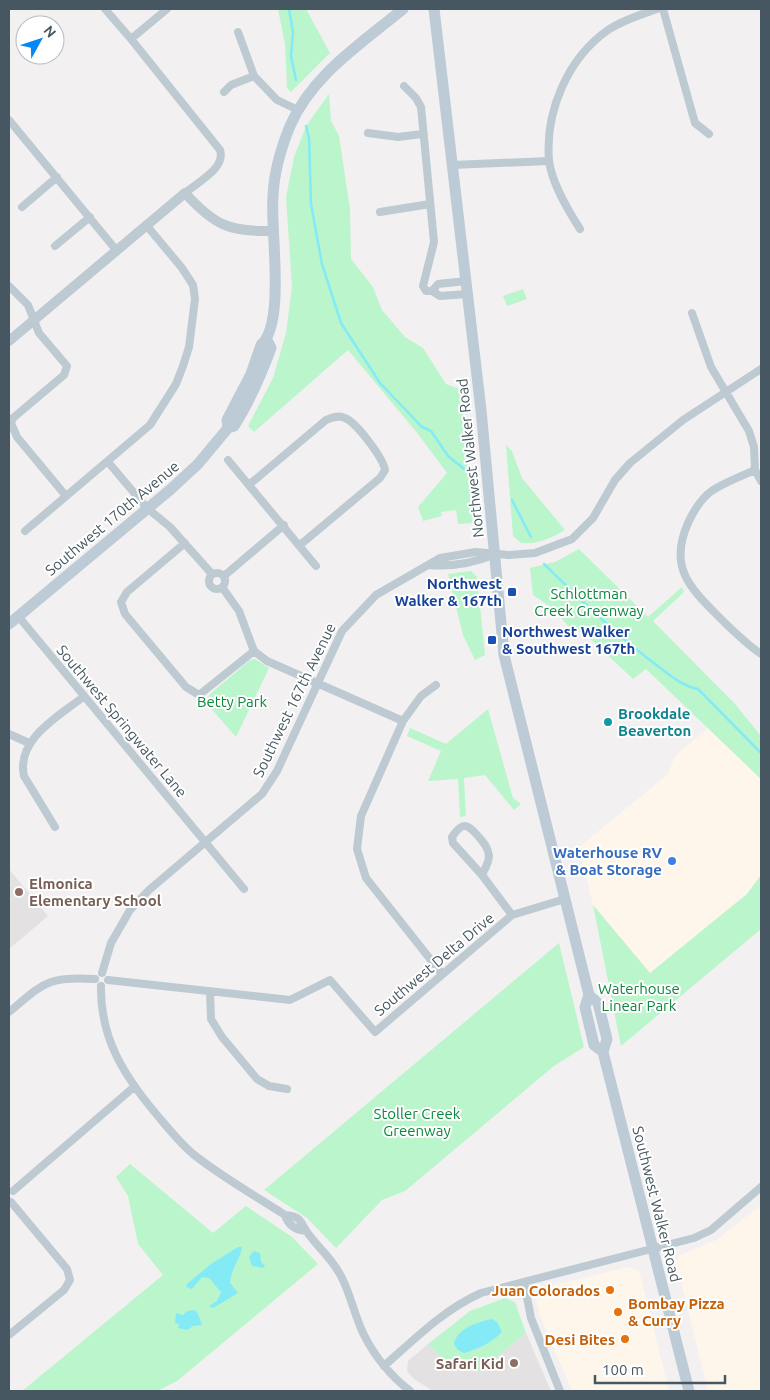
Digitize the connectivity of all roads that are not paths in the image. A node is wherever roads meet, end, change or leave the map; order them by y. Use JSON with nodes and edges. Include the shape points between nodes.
{"nodes":[{"id":1,"x":105,"y":9,"type":"edge"},
{"id":2,"x":167,"y":9,"type":"edge"},
{"id":3,"x":403,"y":9,"type":"edge"},
{"id":4,"x":434,"y":9,"type":"edge"},
{"id":5,"x":657,"y":9,"type":"edge"},
{"id":6,"x":663,"y":9,"type":"edge"},
{"id":7,"x":238,"y":32,"type":"dead end"},
{"id":8,"x":131,"y":39,"type":"junction"},
{"id":9,"x":254,"y":76,"type":"junction"},
{"id":10,"x":404,"y":86,"type":"dead end"},
{"id":11,"x":224,"y":92,"type":"dead end"},
{"id":12,"x":298,"y":110,"type":"junction"},
{"id":13,"x":9,"y":120,"type":"edge"},
{"id":14,"x":368,"y":133,"type":"dead end"},
{"id":15,"x":422,"y":134,"type":"junction"},
{"id":16,"x":709,"y":134,"type":"dead end"},
{"id":17,"x":549,"y":161,"type":"junction"},
{"id":18,"x":452,"y":165,"type":"junction"},
{"id":19,"x":57,"y":177,"type":"junction"},
{"id":20,"x":185,"y":193,"type":"junction"},
{"id":21,"x":430,"y":204,"type":"junction"},
{"id":22,"x":22,"y":207,"type":"dead end"},
{"id":23,"x":380,"y":212,"type":"dead end"},
{"id":24,"x":90,"y":217,"type":"junction"},
{"id":25,"x":147,"y":226,"type":"junction"},
{"id":26,"x":580,"y":229,"type":"dead end"},
{"id":27,"x":272,"y":231,"type":"junction"},
{"id":28,"x":54,"y":246,"type":"dead end"},
{"id":29,"x":117,"y":250,"type":"junction"},
{"id":30,"x":466,"y":281,"type":"junction"},
{"id":31,"x":9,"y":286,"type":"edge"},
{"id":32,"x":432,"y":291,"type":"junction"},
{"id":33,"x":467,"y":294,"type":"junction"},
{"id":34,"x":692,"y":313,"type":"dead end"},
{"id":35,"x":33,"y":320,"type":"junction"},
{"id":36,"x":9,"y":341,"type":"edge"},
{"id":37,"x":761,"y":369,"type":"edge"},
{"id":38,"x":726,"y":391,"type":"junction"},
{"id":39,"x":228,"y":460,"type":"dead end"},
{"id":40,"x":108,"y":462,"type":"junction"},
{"id":41,"x":755,"y":470,"type":"junction"},
{"id":42,"x":761,"y":481,"type":"edge"},
{"id":43,"x":250,"y":484,"type":"junction"},
{"id":44,"x":66,"y":496,"type":"junction"},
{"id":45,"x":147,"y":508,"type":"junction"},
{"id":46,"x":284,"y":525,"type":"junction"},
{"id":47,"x":26,"y":531,"type":"dead end"},
{"id":48,"x":185,"y":543,"type":"junction"},
{"id":49,"x":300,"y":545,"type":"junction"},
{"id":50,"x":495,"y":555,"type":"junction"},
{"id":51,"x":316,"y":566,"type":"dead end"},
{"id":52,"x":212,"y":574,"type":"junction"},
{"id":53,"x":224,"y":576,"type":"junction"},
{"id":54,"x":222,"y":588,"type":"junction"},
{"id":55,"x":18,"y":616,"type":"junction"},
{"id":56,"x":9,"y":624,"type":"edge"},
{"id":57,"x":254,"y":651,"type":"junction"},
{"id":58,"x":761,"y":654,"type":"edge"},
{"id":59,"x":318,"y":682,"type":"junction"},
{"id":60,"x":436,"y":685,"type":"dead end"},
{"id":61,"x":83,"y":697,"type":"junction"},
{"id":62,"x":403,"y":721,"type":"junction"},
{"id":63,"x":9,"y":734,"type":"edge"},
{"id":64,"x":29,"y":742,"type":"junction"},
{"id":65,"x":55,"y":827,"type":"dead end"},
{"id":66,"x":205,"y":842,"type":"junction"},
{"id":67,"x":482,"y":875,"type":"junction"},
{"id":68,"x":244,"y":889,"type":"dead end"},
{"id":69,"x":565,"y":900,"type":"junction"},
{"id":70,"x":512,"y":915,"type":"junction"},
{"id":71,"x":102,"y":973,"type":"junction"},
{"id":72,"x":442,"y":974,"type":"junction"},
{"id":73,"x":95,"y":979,"type":"junction"},
{"id":74,"x":108,"y":980,"type":"junction"},
{"id":75,"x":100,"y":986,"type":"junction"},
{"id":76,"x":210,"y":992,"type":"junction"},
{"id":77,"x":9,"y":1012,"type":"edge"},
{"id":78,"x":134,"y":1087,"type":"junction"},
{"id":79,"x":287,"y":1089,"type":"dead end"},
{"id":80,"x":761,"y":1187,"type":"edge"},
{"id":81,"x":11,"y":1189,"type":"edge"},
{"id":82,"x":10,"y":1202,"type":"edge"},
{"id":83,"x":652,"y":1250,"type":"junction"},
{"id":84,"x":524,"y":1282,"type":"junction"},
{"id":85,"x":9,"y":1335,"type":"edge"},
{"id":86,"x":384,"y":1366,"type":"junction"},
{"id":87,"x":410,"y":1391,"type":"edge"},
{"id":88,"x":560,"y":1391,"type":"edge"},
{"id":89,"x":689,"y":1391,"type":"edge"}],
"edges":[{"from":1,"to":8,"type":"street"},
{"from":2,"to":8,"type":"street"},
{"from":3,"to":12,"type":"main road","name":"Southwest 170th Avenue","via":[[326,75]]},
{"from":4,"to":18,"type":"main road","name":"Northwest Walker Road"},
{"from":5,"to":17,"type":"street","via":[[628,19],[608,31],[572,68],[558,93],[551,126]]},
{"from":6,"to":16,"type":"street","via":[[695,123]]},
{"from":7,"to":9,"type":"street"},
{"from":8,"to":20,"type":"street","via":[[220,150],[220,164]]},
{"from":9,"to":11,"type":"street","via":[[231,85]]},
{"from":9,"to":12,"type":"street","via":[[277,100]]},
{"from":10,"to":15,"type":"street","via":[[419,102]]},
{"from":12,"to":27,"type":"main road","name":"Southwest 170th Avenue","via":[[279,158]]},
{"from":13,"to":19,"type":"street"},
{"from":14,"to":15,"type":"street","via":[[398,137]]},
{"from":15,"to":21,"type":"street"},
{"from":17,"to":18,"type":"street"},
{"from":17,"to":26,"type":"street","via":[[561,197]]},
{"from":18,"to":30,"type":"main road","name":"Northwest Walker Road"},
{"from":19,"to":22,"type":"street"},
{"from":19,"to":24,"type":"street"},
{"from":20,"to":25,"type":"street"},
{"from":20,"to":27,"type":"street","via":[[223,226],[244,231]]},
{"from":21,"to":23,"type":"street"},
{"from":21,"to":32,"type":"street","via":[[434,242],[424,286],[426,291]]},
{"from":24,"to":28,"type":"street"},
{"from":24,"to":29,"type":"street"},
{"from":25,"to":29,"type":"street"},
{"from":25,"to":40,"type":"street","via":[[193,285],[195,299],[189,347],[176,384],[157,416]]},
{"from":27,"to":45,"type":"main road","name":"Southwest 170th Avenue","via":[[276,288],[267,340],[271,348],[255,390],[234,426],[228,428],[198,464]]},
{"from":29,"to":35,"type":"street"},
{"from":30,"to":32,"type":"street","via":[[438,284]]},
{"from":30,"to":33,"type":"main road","name":"Northwest Walker Road"},
{"from":31,"to":35,"type":"street","via":[[28,305]]},
{"from":32,"to":33,"type":"street","via":[[440,296]]},
{"from":33,"to":50,"type":"main road","name":"Northwest Walker Road"},
{"from":34,"to":38,"type":"street","via":[[711,366]]},
{"from":35,"to":36,"type":"street"},
{"from":35,"to":44,"type":"street","via":[[39,333],[68,366],[64,376],[11,423],[17,437]]},
{"from":37,"to":38,"type":"street","name":"Southwest 167th Avenue"},
{"from":38,"to":41,"type":"street","via":[[749,431],[754,447]]},
{"from":38,"to":50,"type":"street","name":"Southwest 167th Avenue","via":[[683,420],[630,463],[615,480],[593,518],[572,539],[535,553]]},
{"from":39,"to":43,"type":"street"},
{"from":40,"to":44,"type":"street"},
{"from":40,"to":45,"type":"street"},
{"from":41,"to":42,"type":"street"},
{"from":41,"to":58,"type":"street","via":[[702,499],[682,538],[679,553],[696,594]]},
{"from":43,"to":46,"type":"street"},
{"from":43,"to":49,"type":"street","via":[[326,420],[336,416],[353,424],[380,456],[385,470],[380,478]]},
{"from":44,"to":47,"type":"street"},
{"from":45,"to":48,"type":"street"},
{"from":45,"to":55,"type":"main road","name":"Southwest 170th Avenue"},
{"from":46,"to":49,"type":"street"},
{"from":46,"to":53,"type":"street"},
{"from":48,"to":52,"type":"street"},
{"from":48,"to":57,"type":"street","via":[[127,592],[121,602],[125,614],[186,687],[199,695]]},
{"from":49,"to":51,"type":"street"},
{"from":50,"to":59,"type":"street","name":"Southwest 167th Avenue","via":[[476,552],[440,558],[376,594],[342,631]]},
{"from":50,"to":69,"type":"main road","name":"Northwest Walker Road","via":[[504,655]]},
{"from":52,"to":53,"type":"street","via":[[218,572]]},
{"from":52,"to":54,"type":"street","via":[[211,586]]},
{"from":53,"to":54,"type":"street","via":[[226,581]]},
{"from":54,"to":57,"type":"street","via":[[239,611]]},
{"from":55,"to":56,"type":"main road","name":"Southwest 170th Avenue"},
{"from":55,"to":61,"type":"street","name":"Southwest Springwater Lane"},
{"from":57,"to":59,"type":"street","via":[[267,661]]},
{"from":59,"to":62,"type":"street"},
{"from":59,"to":66,"type":"street","name":"Southwest 167th Avenue","via":[[277,771],[262,794]]},
{"from":60,"to":62,"type":"street","via":[[421,696]]},
{"from":61,"to":64,"type":"street"},
{"from":61,"to":66,"type":"street","name":"Southwest Springwater Lane"},
{"from":62,"to":72,"type":"street","via":[[361,816],[357,849],[366,878]]},
{"from":63,"to":64,"type":"street"},
{"from":64,"to":65,"type":"street","via":[[22,761],[24,776]]},
{"from":66,"to":68,"type":"street","name":"Southwest Springwater Lane"},
{"from":66,"to":71,"type":"street","name":"Southwest 167th Avenue","via":[[130,910],[111,943]]},
{"from":67,"to":67,"type":"street","via":[[489,859],[487,847],[470,827],[457,829],[452,837],[454,843]]},
{"from":67,"to":70,"type":"street"},
{"from":69,"to":70,"type":"street","name":"Southwest Delta Drive"},
{"from":69,"to":83,"type":"main road","name":"Southwest Walker Road","via":[[589,995],[598,1003],[608,1040],[603,1052]]},
{"from":70,"to":72,"type":"street","name":"Southwest Delta Drive"},
{"from":71,"to":73,"type":"street"},
{"from":71,"to":74,"type":"street"},
{"from":72,"to":76,"type":"street","name":"Southwest Delta Drive","via":[[375,1032],[330,980],[290,1000]]},
{"from":73,"to":75,"type":"street"},
{"from":73,"to":77,"type":"street","via":[[67,977],[51,980]]},
{"from":74,"to":75,"type":"street"},
{"from":74,"to":76,"type":"street","name":"Southwest Delta Drive"},
{"from":75,"to":78,"type":"street","via":[[102,1015],[110,1046]]},
{"from":76,"to":79,"type":"street","via":[[211,1019],[222,1037],[257,1079],[269,1086]]},
{"from":78,"to":81,"type":"street"},
{"from":78,"to":86,"type":"street","via":[[192,1153],[285,1215],[288,1222],[299,1231],[306,1231],[319,1244],[338,1272],[364,1335]]},
{"from":80,"to":83,"type":"street","via":[[711,1230]]},
{"from":81,"to":82,"type":"street","via":[[15,1197]]},
{"from":82,"to":85,"type":"street","via":[[67,1269],[70,1280],[64,1290]]},
{"from":83,"to":84,"type":"street"},
{"from":83,"to":89,"type":"main road","name":"Southwest Walker Road"},
{"from":84,"to":86,"type":"street","via":[[463,1301]]},
{"from":84,"to":88,"type":"street","via":[[531,1318]]},
{"from":86,"to":87,"type":"street"}]}
